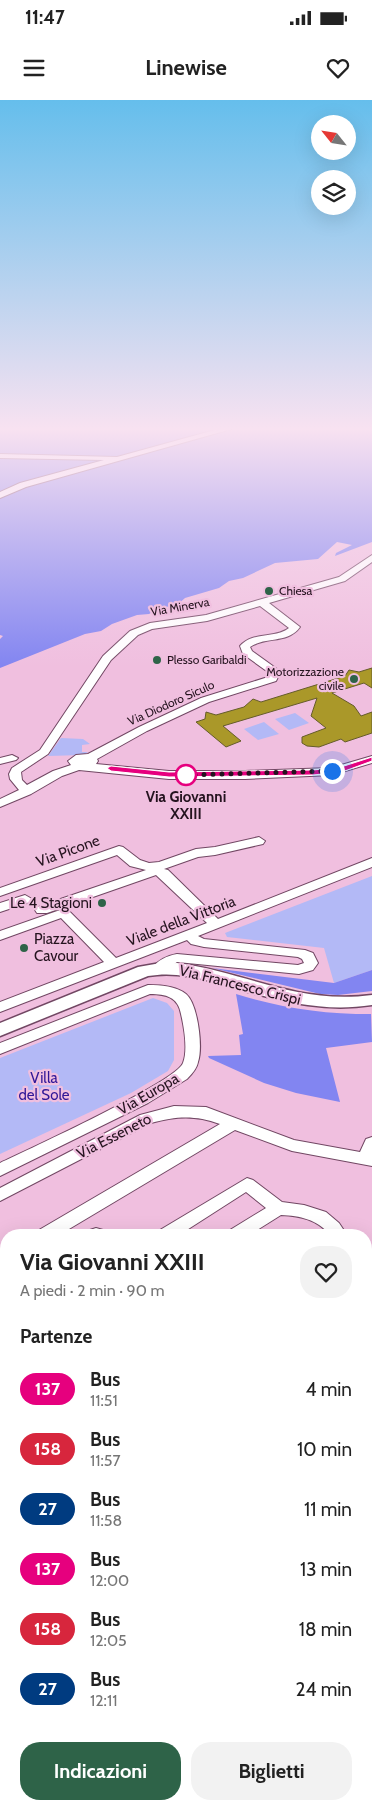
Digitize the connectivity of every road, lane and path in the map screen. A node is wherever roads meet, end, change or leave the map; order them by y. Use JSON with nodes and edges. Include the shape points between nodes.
{"nodes":[{"id":1,"x":372,"y":558,"type":"edge"},
{"id":2,"x":263,"y":603,"type":"junction"},
{"id":3,"x":12,"y":758,"type":"dead end"},
{"id":4,"x":372,"y":759,"type":"edge"},
{"id":5,"x":0,"y":761,"type":"edge"},
{"id":6,"x":84,"y":762,"type":"junction"},
{"id":7,"x":28,"y":791,"type":"junction"},
{"id":8,"x":0,"y":803,"type":"edge"},
{"id":9,"x":259,"y":841,"type":"dead end"},
{"id":10,"x":372,"y":862,"type":"edge"},
{"id":11,"x":0,"y":892,"type":"edge"},
{"id":12,"x":25,"y":899,"type":"dead end"},
{"id":13,"x":0,"y":908,"type":"edge"},
{"id":14,"x":42,"y":910,"type":"dead end"},
{"id":15,"x":216,"y":924,"type":"junction"},
{"id":16,"x":189,"y":935,"type":"junction"},
{"id":17,"x":0,"y":936,"type":"edge"},
{"id":18,"x":114,"y":964,"type":"junction"},
{"id":19,"x":158,"y":969,"type":"junction"},
{"id":20,"x":372,"y":1000,"type":"edge"},
{"id":21,"x":0,"y":1007,"type":"edge"},
{"id":22,"x":0,"y":1030,"type":"edge"},
{"id":23,"x":0,"y":1048,"type":"edge"},
{"id":24,"x":234,"y":1124,"type":"junction"},
{"id":25,"x":372,"y":1142,"type":"edge"},
{"id":26,"x":368,"y":1160,"type":"edge"},
{"id":27,"x":0,"y":1170,"type":"edge"},
{"id":28,"x":0,"y":1195,"type":"edge"},
{"id":29,"x":278,"y":1208,"type":"junction"},
{"id":30,"x":55,"y":1229,"type":"edge"},
{"id":31,"x":176,"y":1229,"type":"edge"},
{"id":32,"x":245,"y":1229,"type":"edge"},
{"id":33,"x":334,"y":1229,"type":"edge"}],
"edges":[{"from":1,"to":2,"type":"street","name":"Via Minerva","via":[[342,579]]},
{"from":2,"to":6,"type":"street","name":"Via Diodoro Siculo","via":[[295,627],[290,633],[254,640],[245,646],[247,652],[273,671],[272,679],[205,700]]},
{"from":2,"to":7,"type":"street","name":"Via Minerva","via":[[198,620],[150,626],[125,640],[107,658],[44,752],[16,770],[16,780]]},
{"from":3,"to":5,"type":"street"},
{"from":4,"to":6,"type":"street","via":[[342,769],[313,773],[169,775]]},
{"from":6,"to":7,"type":"street","via":[[56,772]]},
{"from":7,"to":8,"type":"street"},
{"from":9,"to":11,"type":"street","name":"Via Picone","via":[[196,853],[149,867],[135,863],[119,850]]},
{"from":10,"to":15,"type":"street","name":"Viale della Vittoria"},
{"from":12,"to":13,"type":"street"},
{"from":14,"to":15,"type":"street","via":[[156,871],[163,873]]},
{"from":15,"to":16,"type":"street","name":"Viale della Vittoria"},
{"from":16,"to":18,"type":"street","name":"Viale della Vittoria"},
{"from":16,"to":19,"type":"street","via":[[204,943],[300,953],[311,962],[299,970],[177,958]]},
{"from":17,"to":18,"type":"street","via":[[63,913]]},
{"from":18,"to":21,"type":"street","name":"Viale della Vittoria"},
{"from":19,"to":20,"type":"main road","name":"Via Francesco Crispi","via":[[192,970],[315,1002]]},
{"from":19,"to":22,"type":"main road","name":"Via Francesco Crispi","via":[[144,971]]},
{"from":23,"to":27,"type":"street","name":"Via Europa","via":[[141,991],[168,991],[183,999],[188,1008],[192,1058],[188,1069],[143,1099]]},
{"from":24,"to":26,"type":"street","name":"Via Esseneto","via":[[292,1145]]},
{"from":24,"to":28,"type":"street","name":"Via Esseneto","via":[[195,1111],[154,1115]]},
{"from":24,"to":30,"type":"street"},
{"from":25,"to":26,"type":"street"},
{"from":29,"to":31,"type":"street","via":[[247,1184]]},
{"from":29,"to":32,"type":"street"},
{"from":29,"to":33,"type":"street","via":[[312,1213]]}]}
